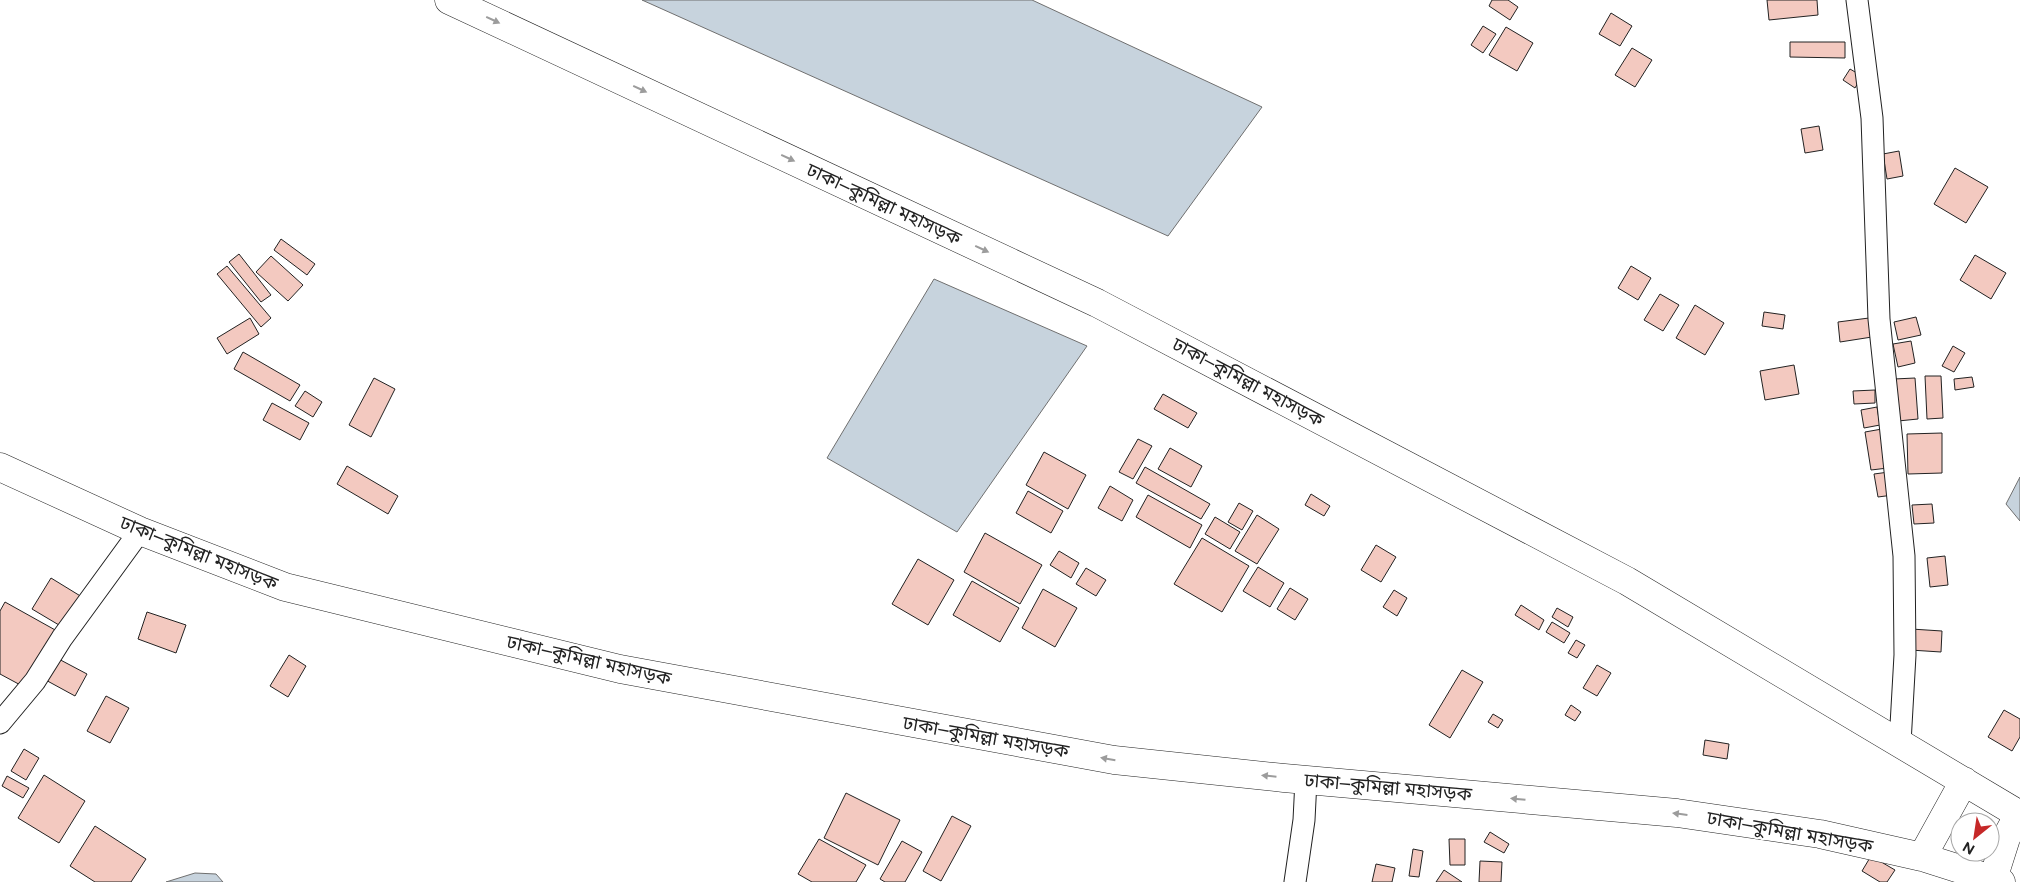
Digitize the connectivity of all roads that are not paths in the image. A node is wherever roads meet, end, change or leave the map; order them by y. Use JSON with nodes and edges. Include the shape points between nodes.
{"nodes":[{"id":1,"x":449,"y":0,"type":"edge"},
{"id":2,"x":1857,"y":0,"type":"edge"},
{"id":3,"x":0,"y":467,"type":"edge"},
{"id":4,"x":140,"y":531,"type":"junction"},
{"id":5,"x":0,"y":723,"type":"edge"},
{"id":6,"x":1900,"y":743,"type":"junction"},
{"id":7,"x":1306,"y":780,"type":"junction"},
{"id":8,"x":1964,"y":781,"type":"junction"},
{"id":9,"x":2020,"y":814,"type":"edge"},
{"id":10,"x":1922,"y":857,"type":"junction"},
{"id":11,"x":1997,"y":881,"type":"edge"},
{"id":12,"x":1295,"y":882,"type":"edge"}],
"edges":[{"from":1,"to":6,"type":"highway","name":"ঢাকা–কুমিল্লা মহাসড়ক","one_way":true,"via":[[1097,303],[1627,582]]},
{"from":2,"to":6,"type":"street","via":[[1872,118],[1879,319],[1904,556]]},
{"from":3,"to":4,"type":"highway","name":"ঢাকা–কুমিল্লা মহাসড়ক"},
{"from":4,"to":5,"type":"street","via":[[62,638],[35,681]]},
{"from":7,"to":4,"type":"highway","name":"ঢাকা–কুমিল্লা মহাসড়ক","one_way":true,"via":[[1114,760],[620,670],[285,587]]},
{"from":6,"to":8,"type":"highway","name":"ঢাকা–কুমিল্লা মহাসড়ক"},
{"from":10,"to":7,"type":"highway","name":"ঢাকা–কুমিল্লা মহাসড়ক","one_way":true,"via":[[1820,834],[1678,813]]},
{"from":7,"to":12,"type":"street"},
{"from":8,"to":9,"type":"highway","name":"ঢাকা–কুমিল্লা মহাসড়ক"},
{"from":8,"to":10,"type":"highway"},
{"from":9,"to":11,"type":"highway","via":[[2006,838]]},
{"from":10,"to":11,"type":"highway","name":"ঢাকা–কুমিল্লা মহাসড়ক"}]}
